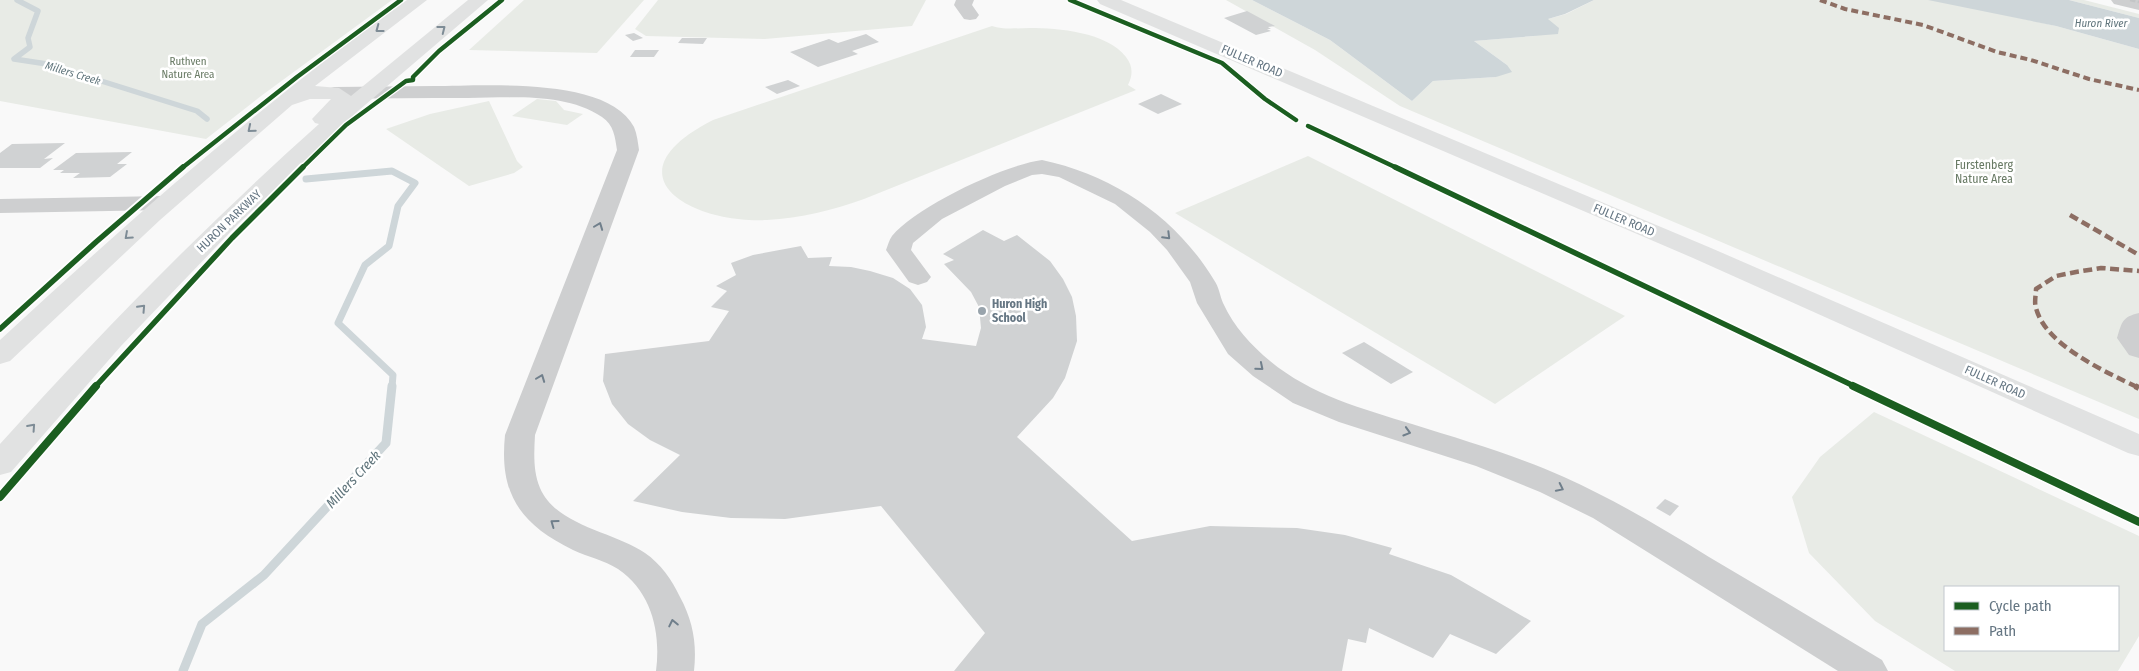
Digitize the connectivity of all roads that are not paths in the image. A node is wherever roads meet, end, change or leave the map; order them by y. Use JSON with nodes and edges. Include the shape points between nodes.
{"nodes":[{"id":1,"x":418,"y":0,"type":"edge"},
{"id":2,"x":479,"y":0,"type":"edge"},
{"id":3,"x":1106,"y":0,"type":"edge"},
{"id":4,"x":2120,"y":0,"type":"edge"},
{"id":5,"x":2139,"y":5,"type":"edge"},
{"id":6,"x":390,"y":72,"type":"junction"},
{"id":7,"x":413,"y":91,"type":"junction"},
{"id":8,"x":366,"y":92,"type":"junction"},
{"id":9,"x":334,"y":93,"type":"junction"},
{"id":10,"x":282,"y":104,"type":"junction"},
{"id":11,"x":294,"y":158,"type":"junction"},
{"id":12,"x":164,"y":203,"type":"junction"},
{"id":13,"x":0,"y":206,"type":"edge"},
{"id":14,"x":918,"y":277,"type":"dead end"},
{"id":15,"x":2139,"y":321,"type":"edge"},
{"id":16,"x":2139,"y":349,"type":"edge"},
{"id":17,"x":0,"y":355,"type":"edge"},
{"id":18,"x":2139,"y":446,"type":"edge"},
{"id":19,"x":0,"y":464,"type":"edge"},
{"id":20,"x":675,"y":671,"type":"edge"},
{"id":21,"x":1869,"y":671,"type":"edge"}],
"edges":[{"from":1,"to":10,"type":"main road","one_way":true},
{"from":6,"to":2,"type":"main road","name":"HURON PARKWAY","one_way":true},
{"from":3,"to":18,"type":"main road","name":"FULLER ROAD","via":[[1702,254]]},
{"from":4,"to":5,"type":"street"},
{"from":6,"to":7,"type":"street","via":[[389,78],[393,83]]},
{"from":6,"to":8,"type":"main road","name":"HURON PARKWAY"},
{"from":7,"to":8,"type":"street"},
{"from":20,"to":7,"type":"street","one_way":true,"via":[[677,646],[672,615],[655,584],[636,564],[617,553],[585,542],[539,512],[526,495],[518,474],[520,435],[628,150],[627,132],[617,118],[604,110],[585,101],[556,94]]},
{"from":8,"to":9,"type":"street"},
{"from":8,"to":11,"type":"main road","name":"HURON PARKWAY"},
{"from":9,"to":10,"type":"main road","via":[[307,94]]},
{"from":9,"to":11,"type":"main road","via":[[343,98],[294,144]]},
{"from":10,"to":12,"type":"main road","one_way":true},
{"from":19,"to":11,"type":"main road","name":"HURON PARKWAY","one_way":true,"via":[[157,293]]},
{"from":12,"to":13,"type":"street"},
{"from":12,"to":17,"type":"main road","one_way":true},
{"from":14,"to":21,"type":"street","one_way":true,"via":[[898,250],[902,240],[934,214],[1027,169],[1042,167],[1066,172],[1130,204],[1159,227],[1191,263],[1203,282],[1210,304],[1238,348],[1263,370],[1303,396],[1350,415],[1487,458],[1606,510]]},
{"from":15,"to":16,"type":"street","via":[[2135,323],[2131,338]]}]}
